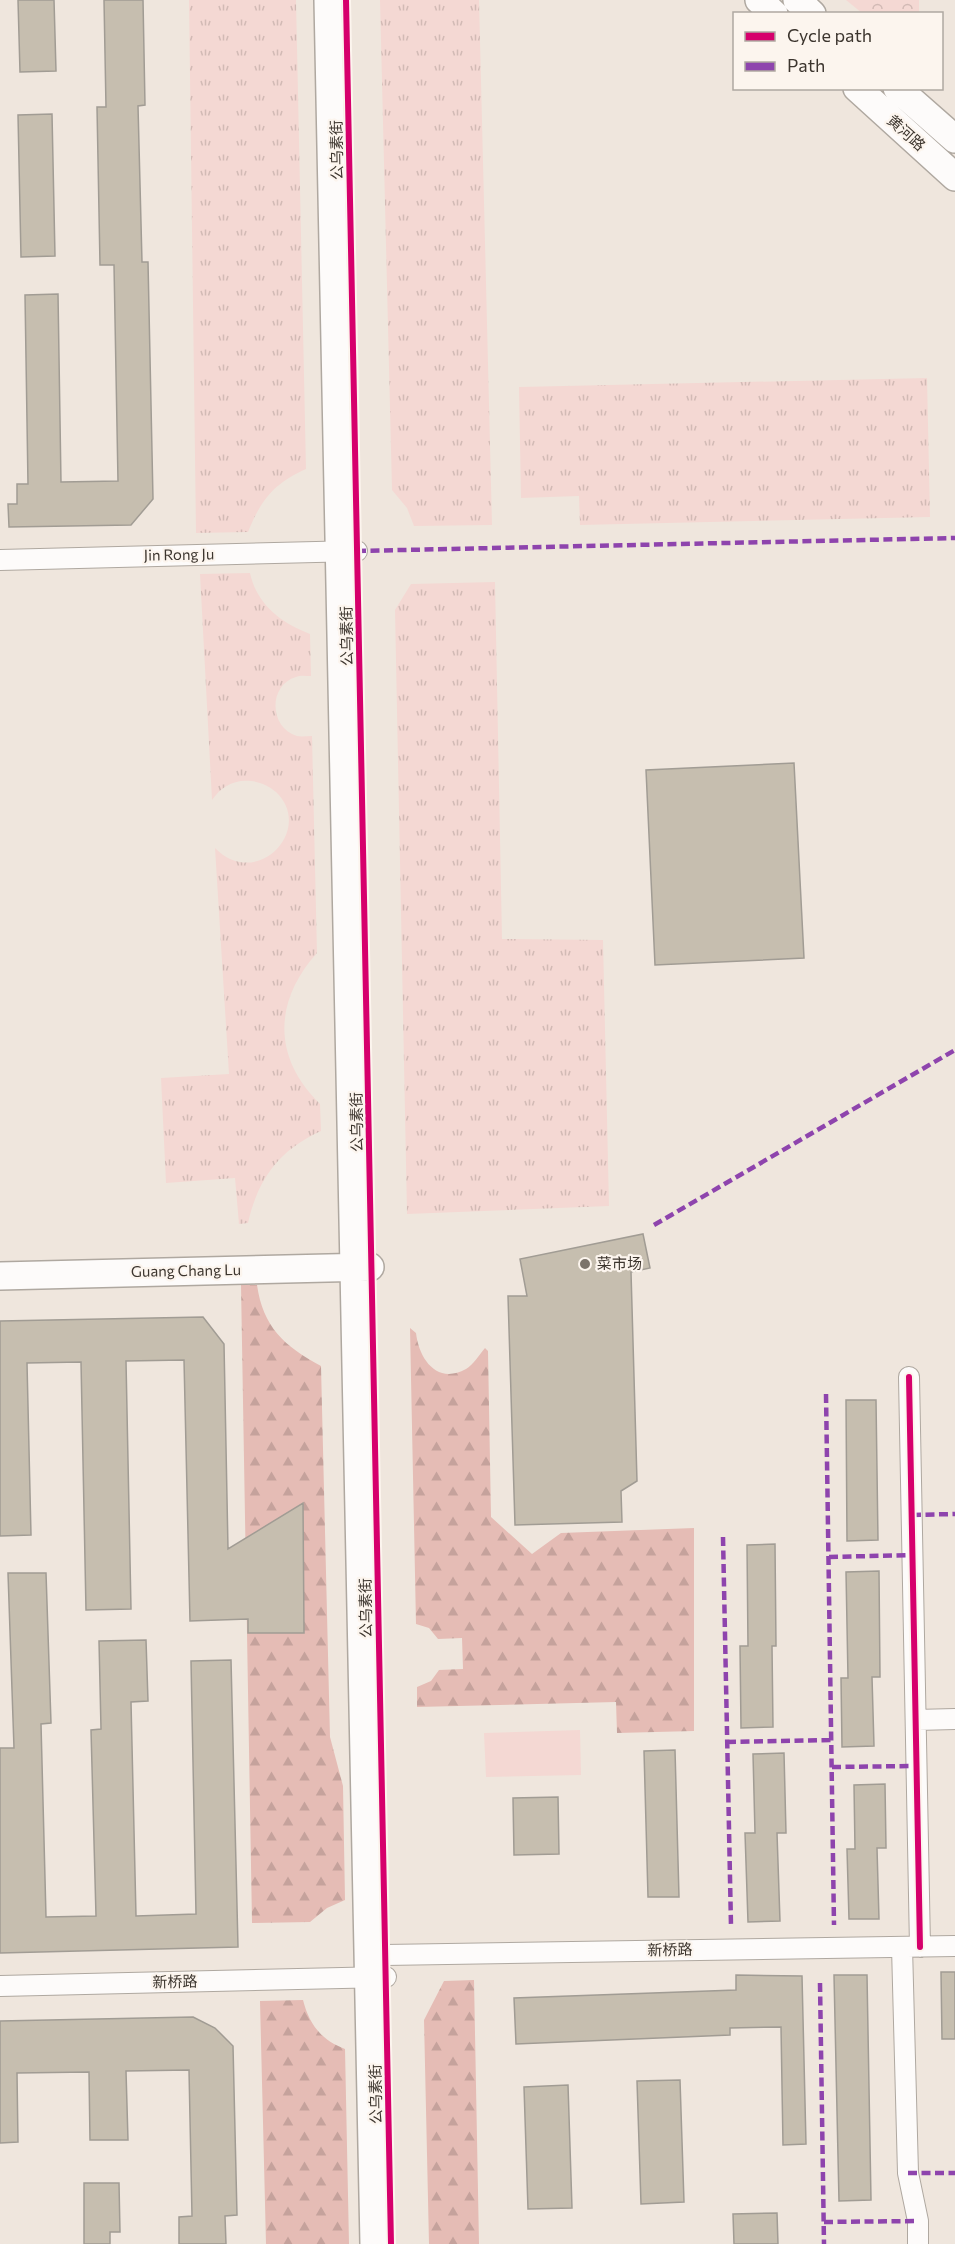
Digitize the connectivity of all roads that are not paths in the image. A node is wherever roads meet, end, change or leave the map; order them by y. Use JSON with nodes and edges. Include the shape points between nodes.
{"nodes":[{"id":1,"x":328,"y":0,"type":"edge"},
{"id":2,"x":346,"y":0,"type":"edge"},
{"id":3,"x":759,"y":0,"type":"edge"},
{"id":4,"x":796,"y":0,"type":"edge"},
{"id":5,"x":772,"y":12,"type":"edge"},
{"id":6,"x":810,"y":12,"type":"edge"},
{"id":7,"x":859,"y":90,"type":"edge"},
{"id":8,"x":899,"y":90,"type":"edge"},
{"id":9,"x":955,"y":139,"type":"edge"},
{"id":10,"x":955,"y":177,"type":"edge"},
{"id":11,"x":348,"y":551,"type":"junction"},
{"id":12,"x":0,"y":560,"type":"edge"},
{"id":13,"x":362,"y":1267,"type":"junction"},
{"id":14,"x":0,"y":1276,"type":"edge"},
{"id":15,"x":909,"y":1377,"type":"dead end"},
{"id":16,"x":955,"y":1719,"type":"edge"},
{"id":17,"x":916,"y":1720,"type":"junction"},
{"id":18,"x":955,"y":1946,"type":"edge"},
{"id":19,"x":911,"y":1947,"type":"junction"},
{"id":20,"x":380,"y":1969,"type":"junction"},
{"id":21,"x":0,"y":1986,"type":"edge"},
{"id":22,"x":374,"y":2244,"type":"edge"},
{"id":23,"x":391,"y":2244,"type":"edge"},
{"id":24,"x":918,"y":2244,"type":"edge"}],
"edges":[{"from":1,"to":11,"type":"main road","name":"公乌素街"},
{"from":2,"to":11,"type":"main road","name":"公乌素街"},
{"from":3,"to":5,"type":"main road"},
{"from":4,"to":6,"type":"main road"},
{"from":7,"to":10,"type":"main road","name":"黄河路"},
{"from":8,"to":9,"type":"main road"},
{"from":11,"to":12,"type":"street","name":"Jin Rong Ju"},
{"from":11,"to":13,"type":"main road","name":"公乌素街"},
{"from":13,"to":14,"type":"main road","name":"Guang Chang Lu"},
{"from":13,"to":20,"type":"main road","name":"公乌素街"},
{"from":15,"to":17,"type":"street"},
{"from":16,"to":17,"type":"street"},
{"from":17,"to":19,"type":"street"},
{"from":18,"to":19,"type":"street","name":"新桥路"},
{"from":19,"to":20,"type":"street","name":"新桥路"},
{"from":19,"to":24,"type":"street","via":[[908,2174],[918,2221]]},
{"from":20,"to":21,"type":"street","name":"新桥路"},
{"from":20,"to":22,"type":"main road","name":"公乌素街"},
{"from":20,"to":23,"type":"main road","name":"公乌素街"}]}
